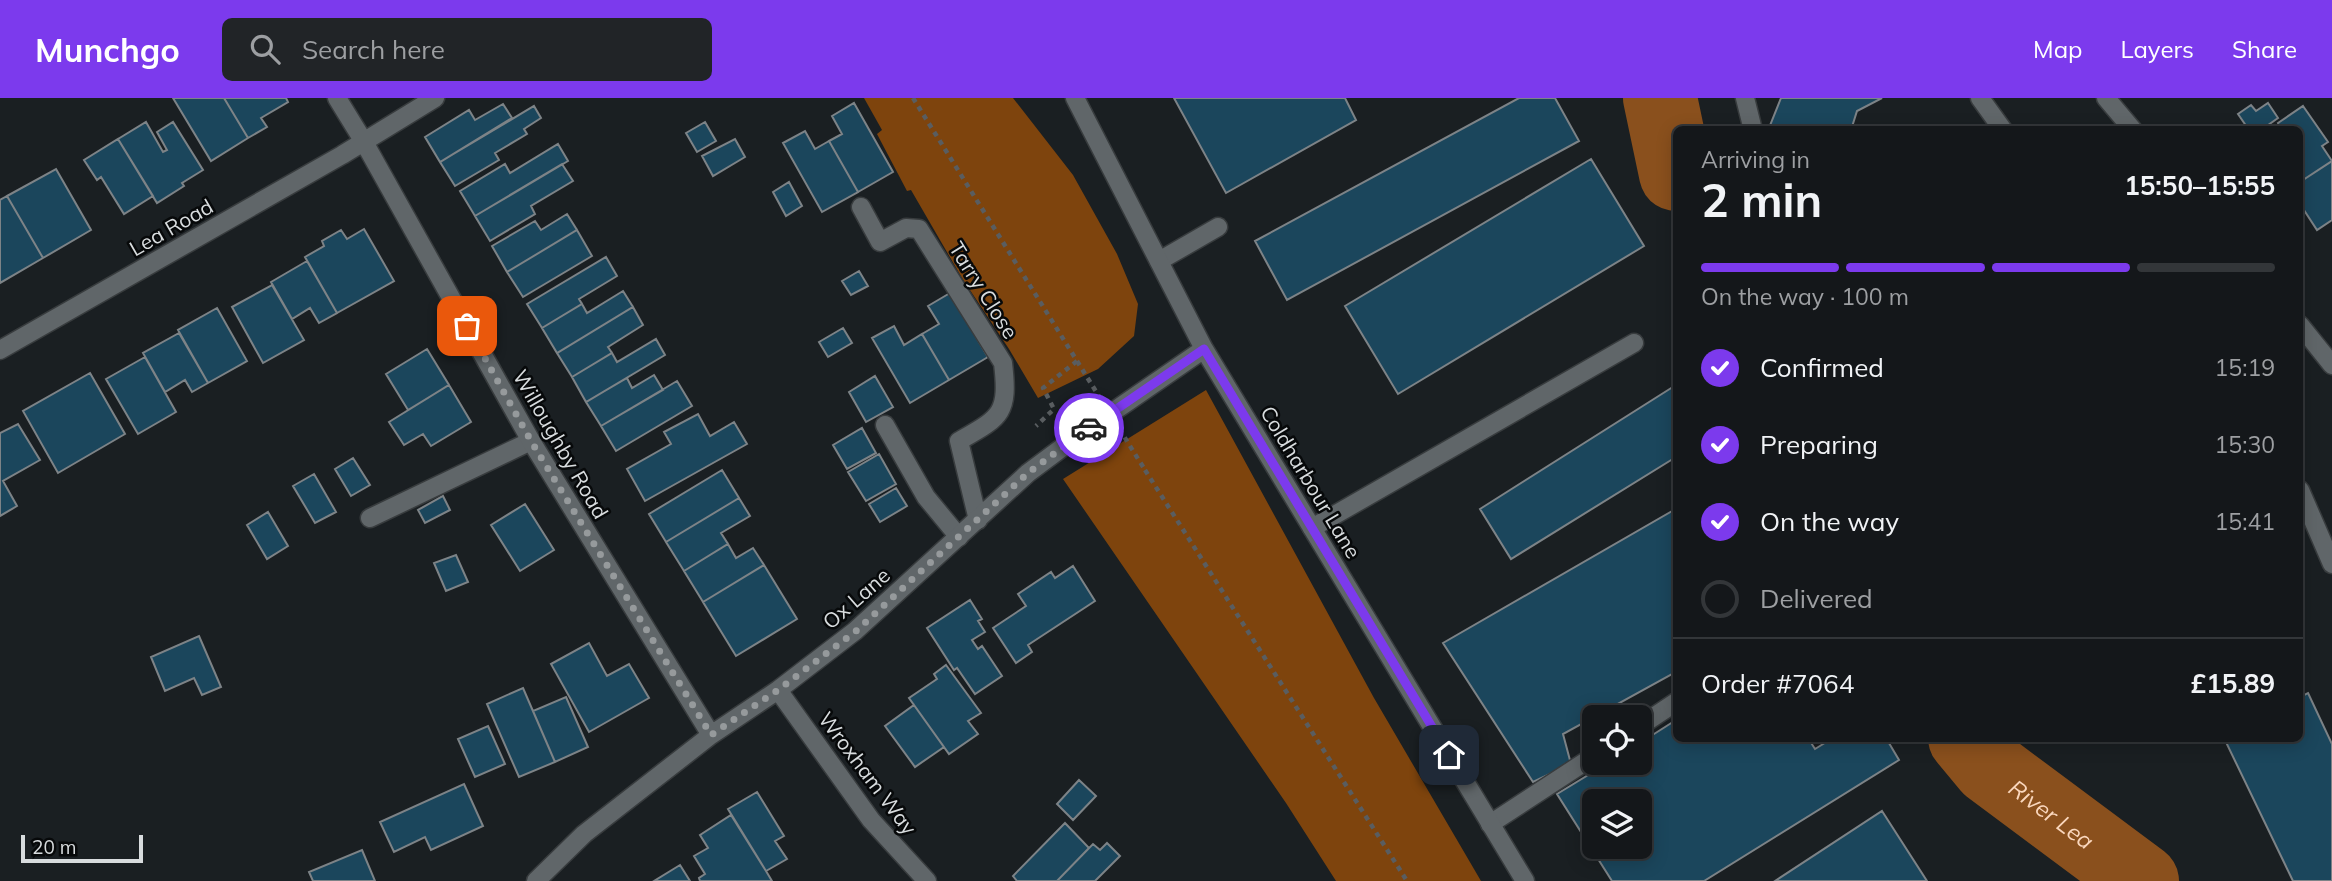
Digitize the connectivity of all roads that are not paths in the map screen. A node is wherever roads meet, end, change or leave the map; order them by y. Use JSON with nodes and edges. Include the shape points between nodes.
{"nodes":[{"id":1,"x":337,"y":98,"type":"edge"},
{"id":2,"x":435,"y":98,"type":"edge"},
{"id":3,"x":1075,"y":98,"type":"edge"},
{"id":4,"x":1745,"y":98,"type":"edge"},
{"id":5,"x":1980,"y":98,"type":"edge"},
{"id":6,"x":2106,"y":98,"type":"edge"},
{"id":7,"x":1752,"y":126,"type":"edge"},
{"id":8,"x":2000,"y":126,"type":"edge"},
{"id":9,"x":2130,"y":126,"type":"edge"},
{"id":10,"x":364,"y":142,"type":"junction"},
{"id":11,"x":860,"y":207,"type":"dead end"},
{"id":12,"x":1218,"y":227,"type":"dead end"},
{"id":13,"x":1159,"y":261,"type":"junction"},
{"id":14,"x":2303,"y":329,"type":"edge"},
{"id":15,"x":1634,"y":343,"type":"dead end"},
{"id":16,"x":1204,"y":349,"type":"junction"},
{"id":17,"x":0,"y":350,"type":"edge"},
{"id":18,"x":2332,"y":365,"type":"edge"},
{"id":19,"x":885,"y":425,"type":"dead end"},
{"id":20,"x":531,"y":441,"type":"junction"},
{"id":21,"x":2303,"y":496,"type":"edge"},
{"id":22,"x":370,"y":518,"type":"dead end"},
{"id":23,"x":978,"y":520,"type":"junction"},
{"id":24,"x":1312,"y":528,"type":"junction"},
{"id":25,"x":958,"y":537,"type":"junction"},
{"id":26,"x":2332,"y":564,"type":"edge"},
{"id":27,"x":778,"y":690,"type":"junction"},
{"id":28,"x":1673,"y":704,"type":"edge"},
{"id":29,"x":1652,"y":718,"type":"edge"},
{"id":30,"x":711,"y":735,"type":"junction"},
{"id":31,"x":1582,"y":764,"type":"edge"},
{"id":32,"x":1490,"y":824,"type":"junction"},
{"id":33,"x":536,"y":881,"type":"edge"},
{"id":34,"x":927,"y":881,"type":"edge"},
{"id":35,"x":1524,"y":881,"type":"edge"}],
"edges":[{"from":1,"to":10,"type":"street","name":"Willoughby Road"},
{"from":2,"to":10,"type":"street","name":"Lea Road"},
{"from":3,"to":13,"type":"street","name":"Coldharbour Lane"},
{"from":4,"to":7,"type":"street"},
{"from":5,"to":8,"type":"street"},
{"from":6,"to":9,"type":"street"},
{"from":10,"to":17,"type":"street","name":"Lea Road"},
{"from":10,"to":20,"type":"street","name":"Willoughby Road"},
{"from":11,"to":23,"type":"street","name":"Tarry Close","via":[[880,242],[906,228],[919,229],[1003,363],[1006,386],[995,420],[959,441]]},
{"from":12,"to":13,"type":"street"},
{"from":13,"to":16,"type":"street","name":"Coldharbour Lane"},
{"from":14,"to":18,"type":"street"},
{"from":15,"to":24,"type":"street"},
{"from":16,"to":23,"type":"street","name":"Ox Lane","via":[[1028,473]]},
{"from":16,"to":24,"type":"street","name":"Coldharbour Lane"},
{"from":19,"to":25,"type":"street","via":[[926,497]]},
{"from":20,"to":22,"type":"street"},
{"from":20,"to":30,"type":"street","name":"Willoughby Road"},
{"from":21,"to":26,"type":"street"},
{"from":23,"to":25,"type":"street","name":"Ox Lane"},
{"from":24,"to":32,"type":"street","name":"Coldharbour Lane"},
{"from":25,"to":27,"type":"street","name":"Ox Lane","via":[[856,631]]},
{"from":27,"to":30,"type":"street","name":"Ox Lane"},
{"from":27,"to":34,"type":"street","name":"Wroxham Way","via":[[871,820]]},
{"from":28,"to":29,"type":"street"},
{"from":30,"to":33,"type":"street","name":"Ox Lane","via":[[584,834]]},
{"from":31,"to":32,"type":"street"},
{"from":32,"to":35,"type":"street","name":"Coldharbour Lane"}]}
